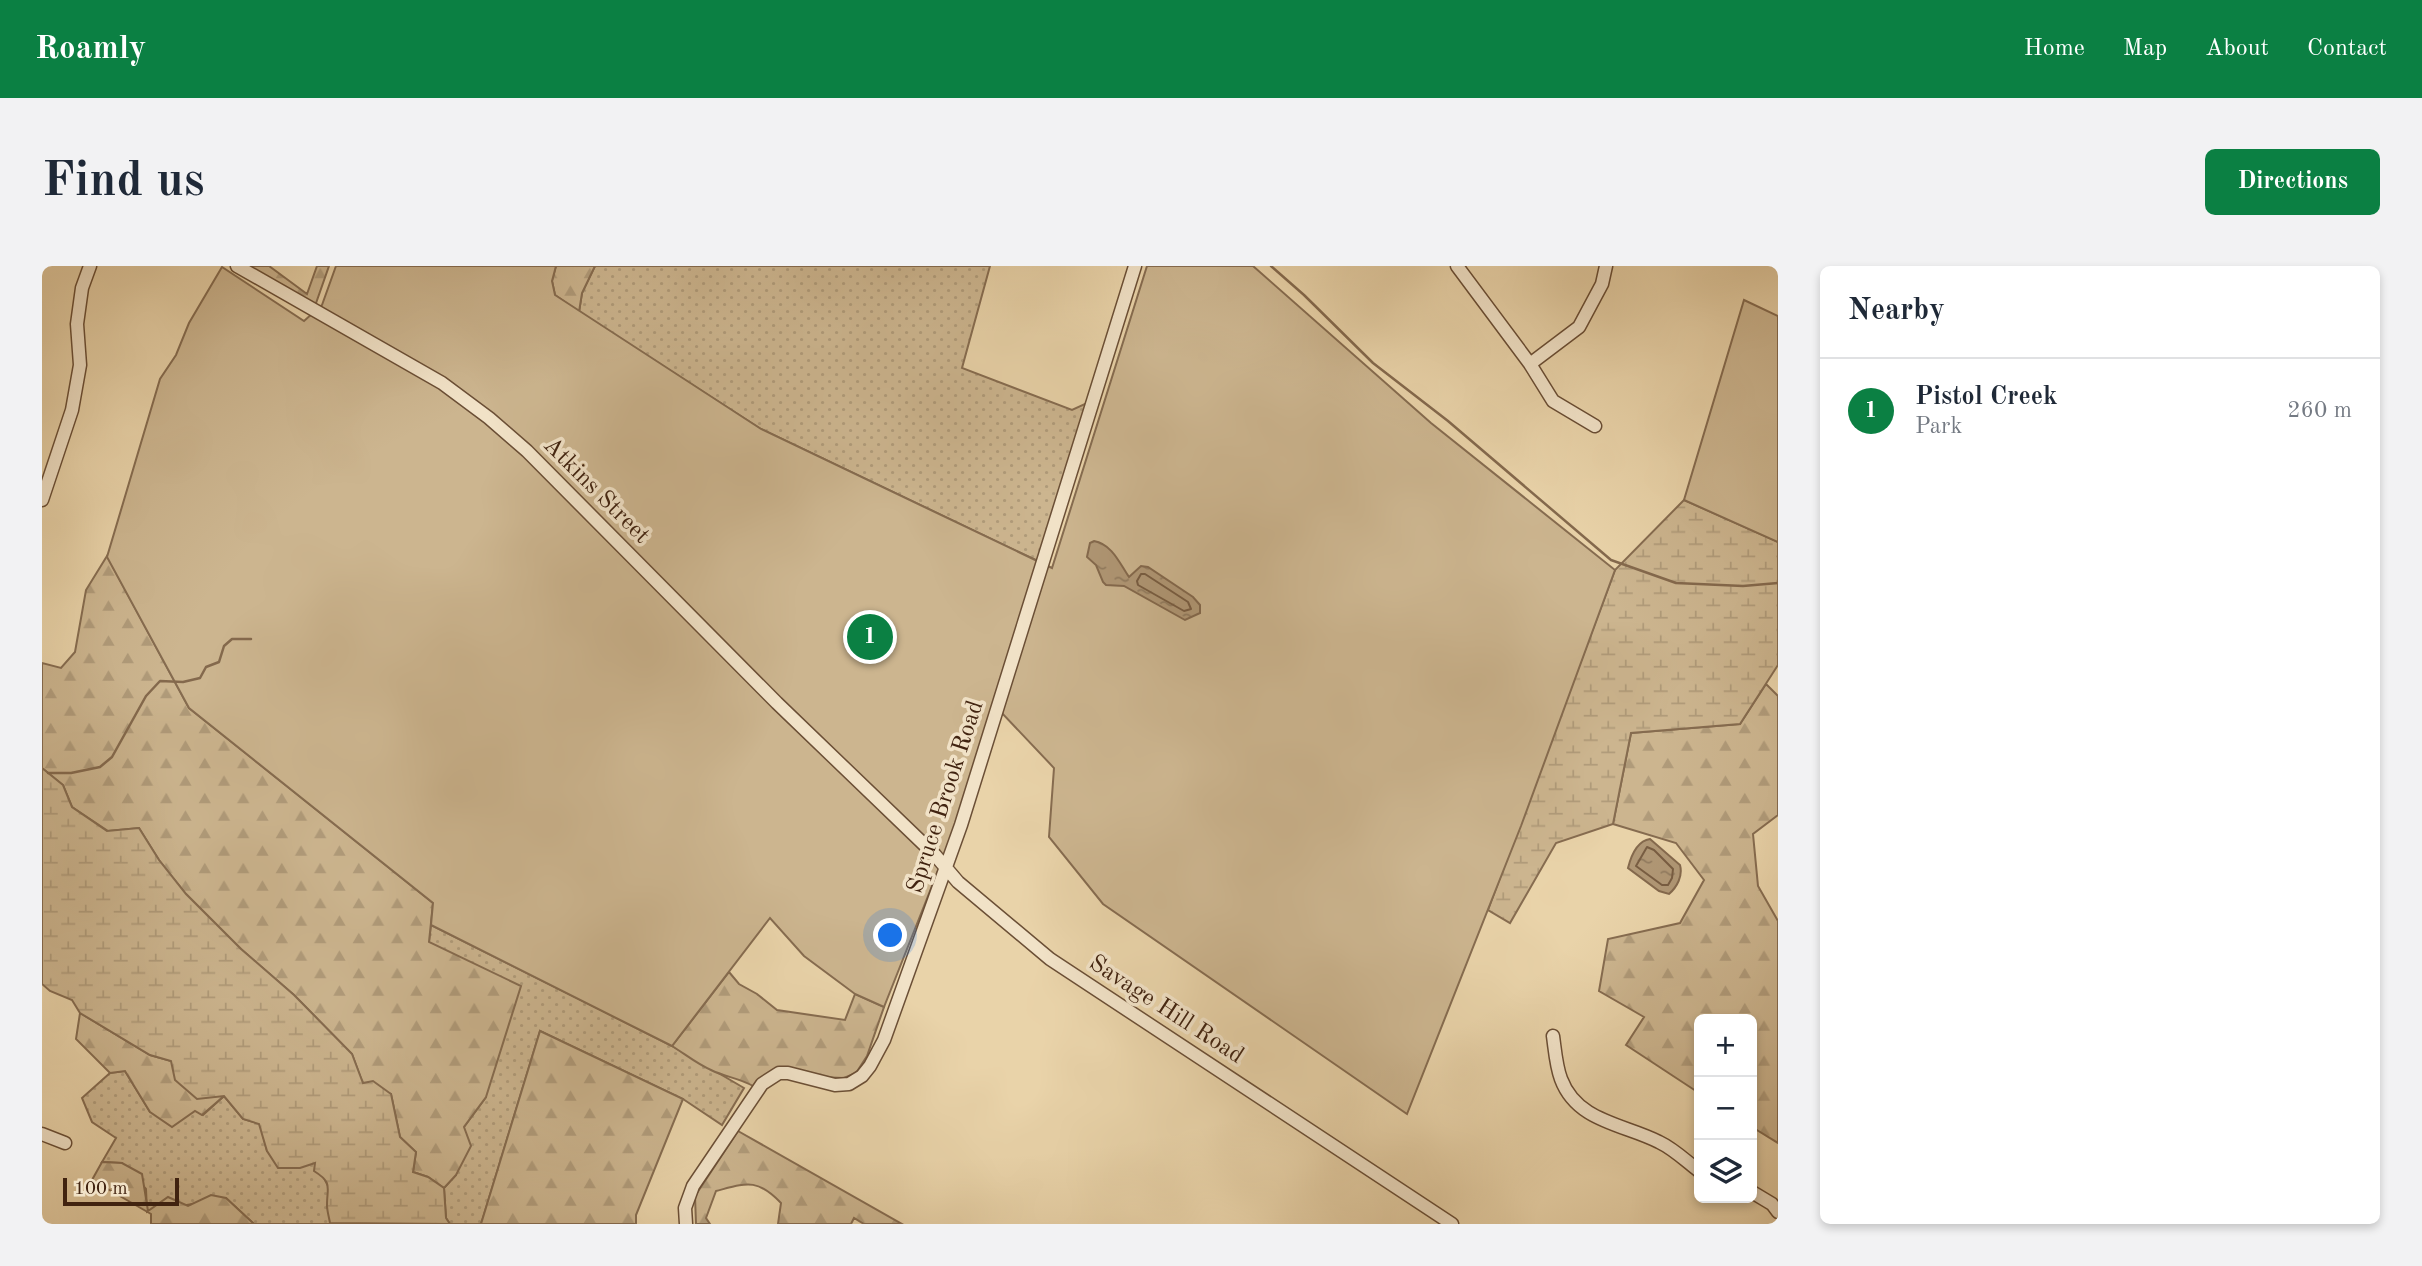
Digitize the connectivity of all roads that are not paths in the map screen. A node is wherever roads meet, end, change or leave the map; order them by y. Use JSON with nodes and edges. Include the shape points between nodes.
{"nodes":[{"id":1,"x":90,"y":266,"type":"edge"},
{"id":2,"x":237,"y":266,"type":"edge"},
{"id":3,"x":1135,"y":266,"type":"edge"},
{"id":4,"x":1457,"y":266,"type":"edge"},
{"id":5,"x":1606,"y":266,"type":"edge"},
{"id":6,"x":1530,"y":364,"type":"junction"},
{"id":7,"x":1595,"y":426,"type":"dead end"},
{"id":8,"x":42,"y":500,"type":"edge"},
{"id":9,"x":879,"y":803,"type":"joint"},
{"id":10,"x":947,"y":869,"type":"junction"},
{"id":11,"x":1553,"y":1036,"type":"dead end"},
{"id":12,"x":42,"y":1134,"type":"edge"},
{"id":13,"x":65,"y":1143,"type":"dead end"},
{"id":14,"x":1694,"y":1167,"type":"edge"},
{"id":15,"x":1757,"y":1195,"type":"edge"},
{"id":16,"x":1778,"y":1212,"type":"edge"},
{"id":17,"x":686,"y":1224,"type":"edge"},
{"id":18,"x":1452,"y":1224,"type":"edge"}],
"edges":[{"from":1,"to":8,"type":"street","via":[[77,324],[80,365],[72,410]]},
{"from":2,"to":9,"type":"street","name":"Atkins Street","via":[[442,383],[489,418]]},
{"from":3,"to":10,"type":"street","name":"Spruce Brook Road"},
{"from":4,"to":6,"type":"street"},
{"from":5,"to":6,"type":"street","via":[[1602,284],[1578,327]]},
{"from":6,"to":7,"type":"street","via":[[1553,401]]},
{"from":9,"to":10,"type":"street","name":"Savage Hill Road"},
{"from":10,"to":17,"type":"street","name":"Spruce Brook Road","via":[[893,1019],[870,1066],[849,1084],[788,1073],[779,1073],[762,1084],[693,1186],[685,1208]]},
{"from":10,"to":18,"type":"street","name":"Savage Hill Road","via":[[1050,959]]},
{"from":11,"to":14,"type":"street","via":[[1561,1079],[1587,1113],[1658,1141]]},
{"from":12,"to":13,"type":"street"},
{"from":15,"to":16,"type":"street"}]}
